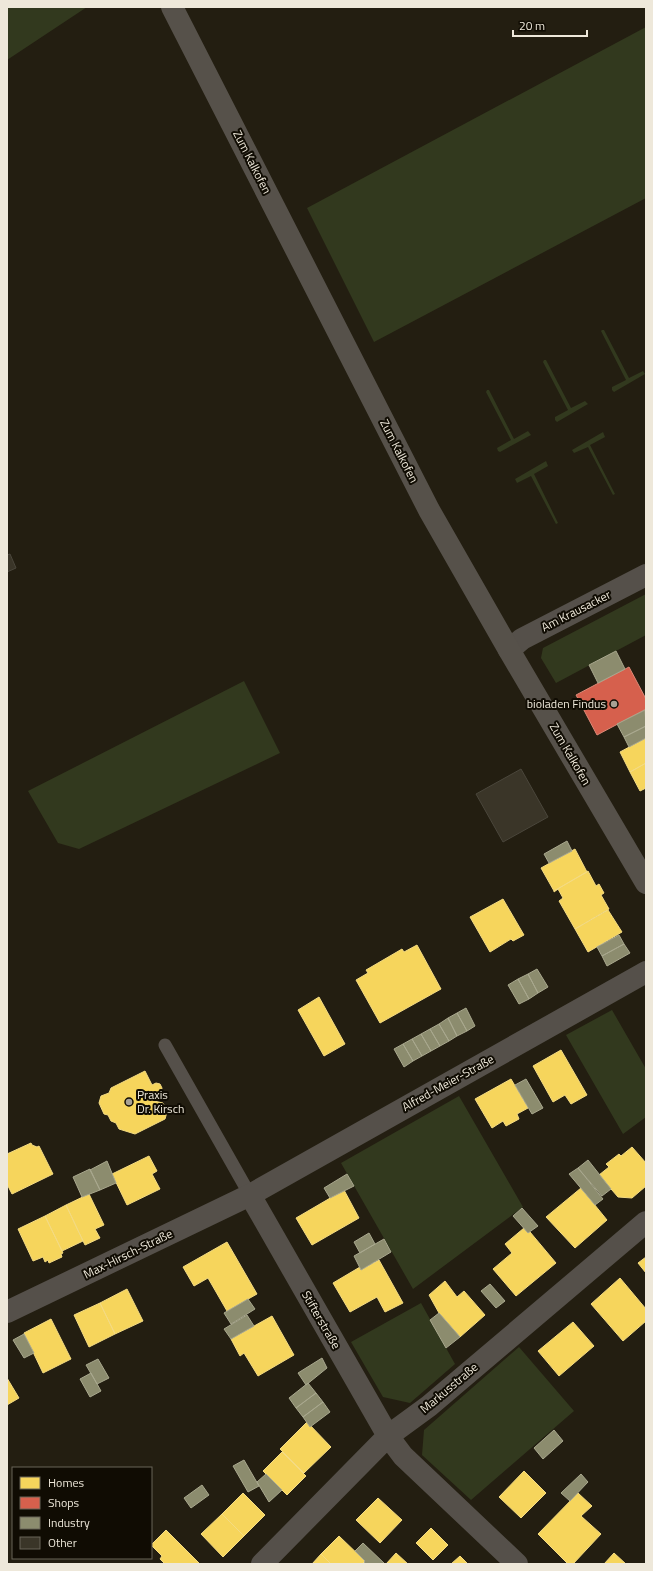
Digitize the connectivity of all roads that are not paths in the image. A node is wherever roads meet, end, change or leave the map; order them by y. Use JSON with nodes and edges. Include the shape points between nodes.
{"nodes":[{"id":1,"x":172,"y":7,"type":"edge"},
{"id":2,"x":646,"y":575,"type":"edge"},
{"id":3,"x":509,"y":650,"type":"junction"},
{"id":4,"x":646,"y":883,"type":"edge"},
{"id":5,"x":646,"y":972,"type":"edge"},
{"id":6,"x":165,"y":1045,"type":"dead end"},
{"id":7,"x":250,"y":1195,"type":"junction"},
{"id":8,"x":646,"y":1222,"type":"edge"},
{"id":9,"x":7,"y":1312,"type":"edge"},
{"id":10,"x":388,"y":1436,"type":"junction"},
{"id":11,"x":262,"y":1564,"type":"edge"},
{"id":12,"x":517,"y":1564,"type":"edge"}],
"edges":[{"from":1,"to":3,"type":"street","name":"Zum Kalkofen","via":[[429,510]]},
{"from":2,"to":3,"type":"street","name":"Am Krausacker","via":[[522,639]]},
{"from":3,"to":4,"type":"street","name":"Zum Kalkofen"},
{"from":5,"to":7,"type":"street","name":"Alfred-Meier-Straße"},
{"from":6,"to":7,"type":"lane","name":"Stifterstraße"},
{"from":7,"to":9,"type":"street","name":"Max-Hirsch-Straße"},
{"from":7,"to":10,"type":"street","name":"Stifterstraße"},
{"from":8,"to":10,"type":"street","name":"Markusstraße","via":[[429,1406]]},
{"from":10,"to":11,"type":"street","name":"Markusstraße"},
{"from":10,"to":12,"type":"street","name":"Stifterstraße","via":[[403,1456]]}]}
